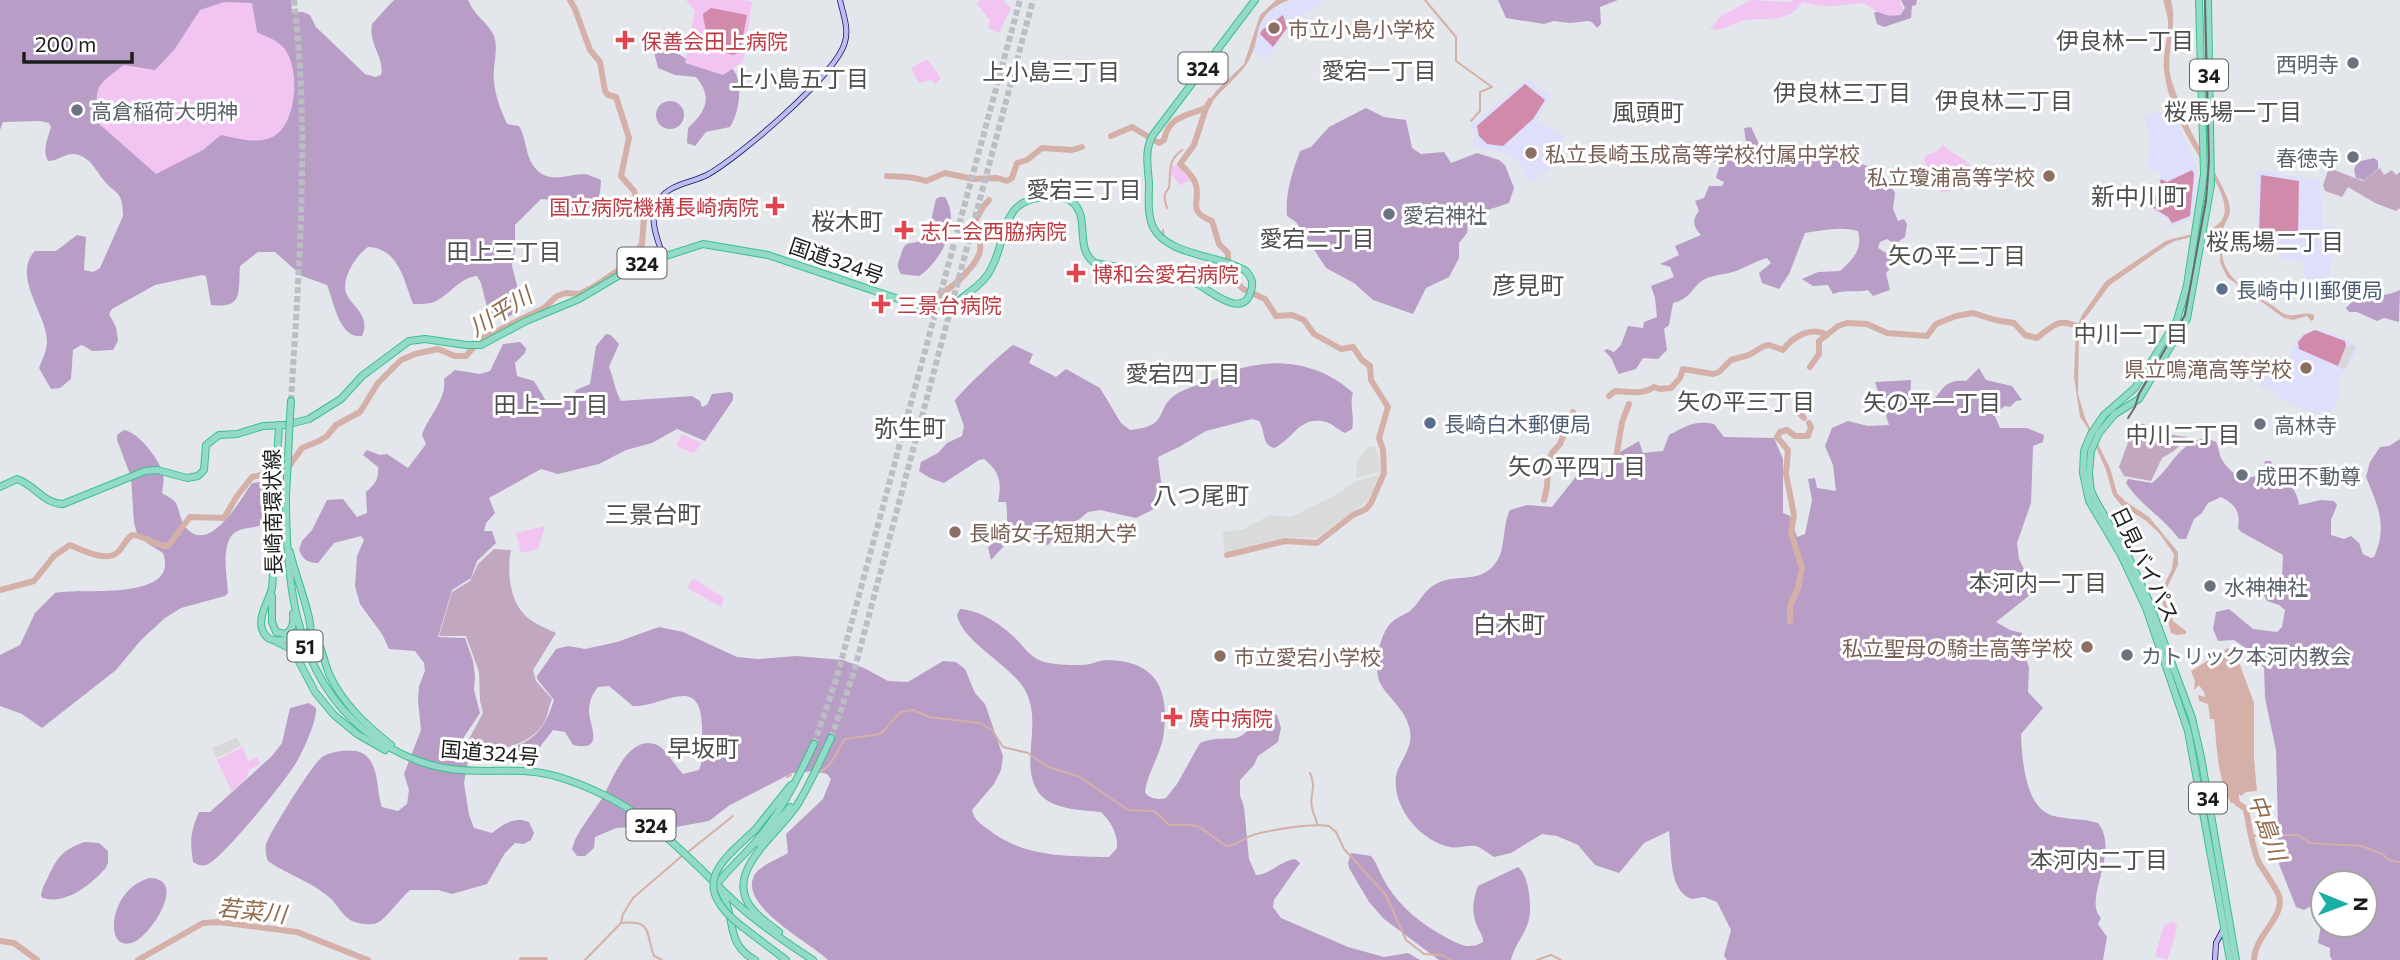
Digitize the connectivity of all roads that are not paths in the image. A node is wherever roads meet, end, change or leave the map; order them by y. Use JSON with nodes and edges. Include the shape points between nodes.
{"nodes":[{"id":1,"x":840,"y":0,"type":"edge"},
{"id":2,"x":1255,"y":0,"type":"edge"},
{"id":3,"x":2199,"y":0,"type":"edge"},
{"id":4,"x":2208,"y":0,"type":"edge"},
{"id":5,"x":663,"y":256,"type":"junction"},
{"id":6,"x":291,"y":401,"type":"tunnel mouth"},
{"id":7,"x":279,"y":425,"type":"junction"},
{"id":8,"x":0,"y":487,"type":"edge"},
{"id":9,"x":2109,"y":529,"type":"junction"},
{"id":10,"x":287,"y":549,"type":"junction"},
{"id":11,"x":272,"y":587,"type":"junction"},
{"id":12,"x":310,"y":632,"type":"junction"},
{"id":13,"x":274,"y":641,"type":"junction"},
{"id":14,"x":362,"y":728,"type":"joint"},
{"id":15,"x":831,"y":738,"type":"tunnel mouth"},
{"id":16,"x":814,"y":744,"type":"tunnel mouth"},
{"id":17,"x":427,"y":764,"type":"junction"},
{"id":18,"x":781,"y":813,"type":"junction"},
{"id":19,"x":707,"y":874,"type":"junction"},
{"id":20,"x":724,"y":875,"type":"junction"},
{"id":21,"x":717,"y":884,"type":"junction"},
{"id":22,"x":2226,"y":926,"type":"junction"},
{"id":23,"x":2229,"y":941,"type":"junction"},
{"id":24,"x":755,"y":960,"type":"edge"},
{"id":25,"x":786,"y":960,"type":"edge"},
{"id":26,"x":813,"y":960,"type":"edge"},
{"id":27,"x":2215,"y":960,"type":"edge"},
{"id":28,"x":2230,"y":960,"type":"edge"},
{"id":29,"x":2236,"y":960,"type":"edge"}],
"edges":[{"from":1,"to":5,"type":"main road","via":[[845,40],[841,54],[821,78],[740,153],[705,176],[670,189],[658,201],[653,224]]},
{"from":2,"to":5,"type":"highway","name":"国道324号","number":"324","via":[[1150,139],[1147,150],[1154,229],[1168,243],[1244,269],[1252,282],[1245,301],[1229,303],[1188,280],[1095,263],[1084,250],[1078,210],[1061,197],[1031,199],[1016,208],[991,270],[979,285],[941,310],[922,308],[756,252],[703,244]]},
{"from":3,"to":9,"type":"highway","name":"日見バイパス","number":"34","via":[[2204,174],[2184,301],[2172,330],[2135,388],[2104,415],[2087,442],[2083,463],[2089,501]]},
{"from":4,"to":9,"type":"highway","name":"日見バイパス","number":"34","via":[[2211,185],[2200,254],[2187,319],[2139,399],[2112,418],[2091,451],[2091,491]]},
{"from":5,"to":7,"type":"highway","name":"国道324号","number":"324","via":[[629,268],[579,299],[481,345],[409,341],[330,407],[297,423]]},
{"from":6,"to":10,"type":"highway","name":"長崎南環状線","number":"51","bridge":true},
{"from":7,"to":8,"type":"highway","name":"国道324号","number":"324","via":[[213,437],[205,447],[204,470],[193,478],[152,470],[64,504],[50,501],[17,479]]},
{"from":7,"to":11,"type":"highway","via":[[270,541]]},
{"from":9,"to":22,"type":"highway","name":"日見バイパス","number":"34","via":[[2144,595],[2193,734]]},
{"from":10,"to":11,"type":"highway","number":"51","via":[[293,620],[285,634],[272,626]]},
{"from":10,"to":12,"type":"highway","number":"51"},
{"from":10,"to":14,"type":"highway","name":"長崎南環状線","number":"51","via":[[295,611],[309,655],[332,696]]},
{"from":11,"to":13,"type":"highway","via":[[261,621],[264,633]]},
{"from":12,"to":13,"type":"highway","bridge":true},
{"from":12,"to":17,"type":"highway","number":"324","via":[[331,679],[353,710],[394,746]]},
{"from":13,"to":17,"type":"highway","number":"324","via":[[293,650],[315,692],[341,721],[375,745]]},
{"from":14,"to":17,"type":"highway","name":"国道324号","number":"324","via":[[392,749]]},
{"from":15,"to":18,"type":"highway","via":[[807,785]]},
{"from":16,"to":18,"type":"highway"},
{"from":17,"to":19,"type":"highway","name":"国道324号","number":"324","via":[[470,771],[535,772],[587,788],[644,820]]},
{"from":18,"to":20,"type":"highway"},
{"from":18,"to":21,"type":"highway","via":[[759,845]]},
{"from":18,"to":25,"type":"highway","bridge":true,"via":[[722,861],[713,888],[717,902],[740,925]]},
{"from":18,"to":26,"type":"highway","via":[[744,876],[744,892],[756,912]]},
{"from":19,"to":20,"type":"highway","via":[[715,878]]},
{"from":19,"to":21,"type":"highway","name":"国道324号","number":"324"},
{"from":20,"to":21,"type":"highway"},
{"from":21,"to":24,"type":"highway","via":[[728,904],[736,943]]},
{"from":21,"to":26,"type":"highway","name":"国道324号","via":[[765,927]]},
{"from":22,"to":23,"type":"highway","name":"日見バイパス","number":"34"},
{"from":22,"to":27,"type":"main road","via":[[2216,943]]},
{"from":23,"to":28,"type":"highway","name":"日見バイパス","number":"34"},
{"from":23,"to":29,"type":"highway","name":"日見バイパス","number":"34"}]}
